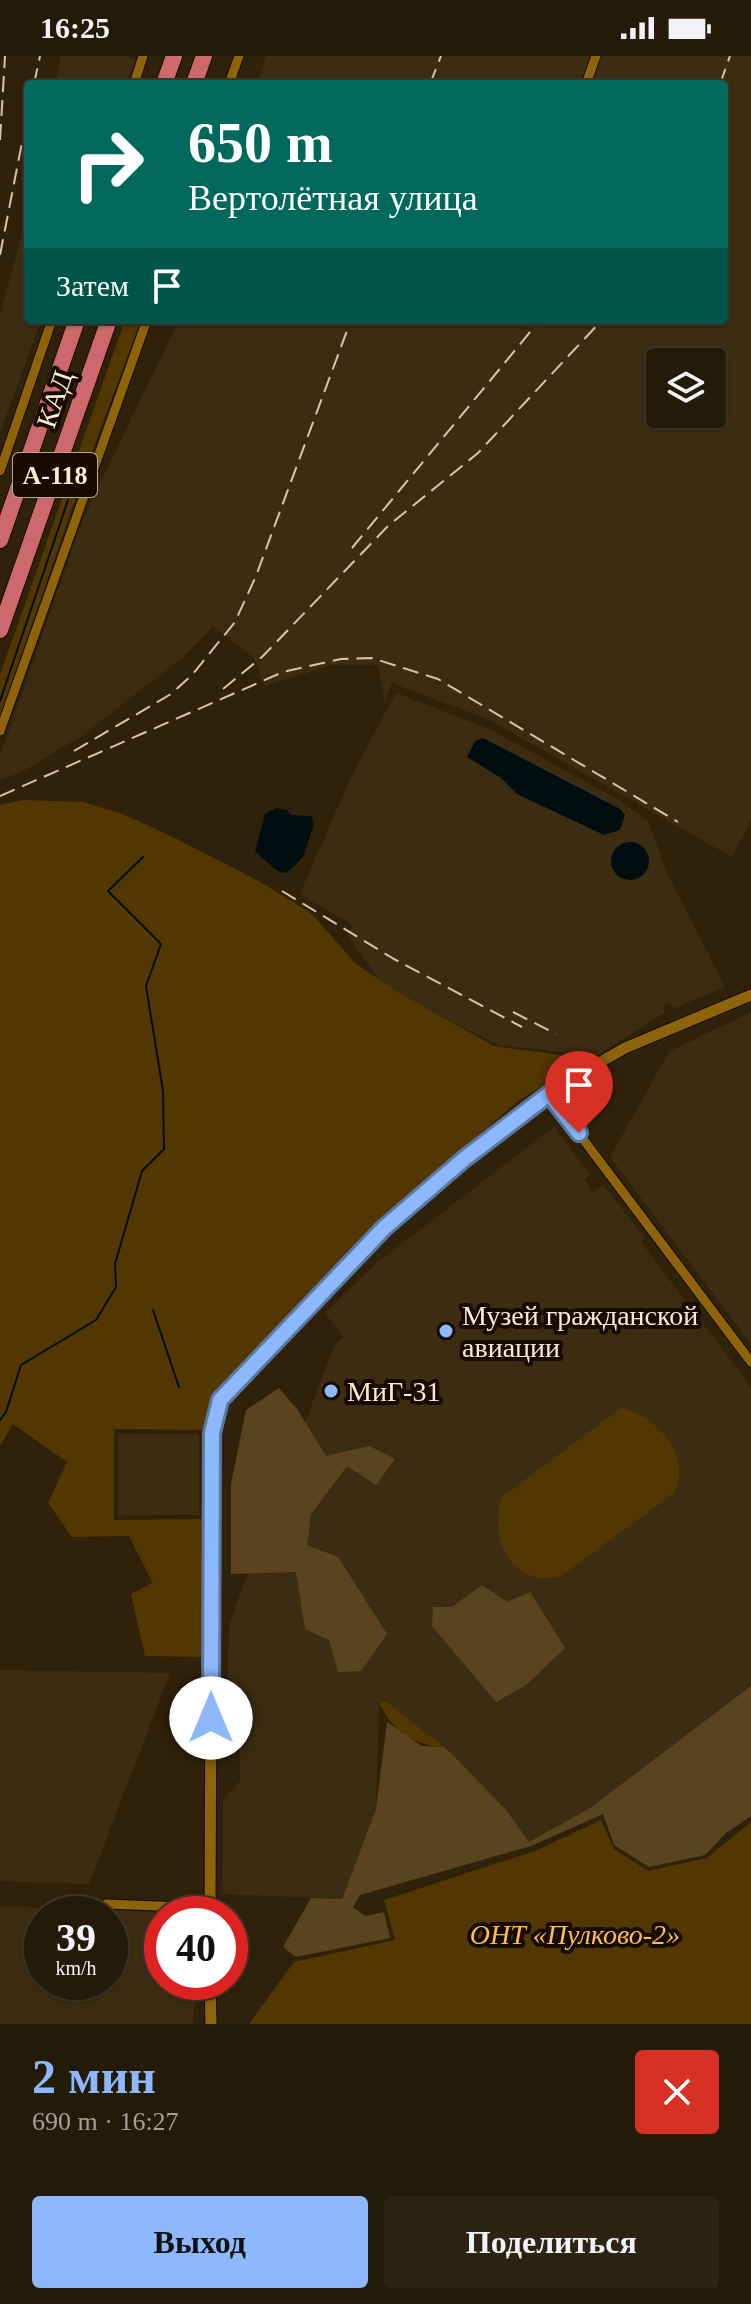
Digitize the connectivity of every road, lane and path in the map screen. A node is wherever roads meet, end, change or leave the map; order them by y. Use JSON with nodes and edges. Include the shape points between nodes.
{"nodes":[{"id":1,"x":143,"y":56,"type":"edge"},
{"id":2,"x":174,"y":56,"type":"edge"},
{"id":3,"x":204,"y":56,"type":"edge"},
{"id":4,"x":239,"y":56,"type":"edge"},
{"id":5,"x":596,"y":56,"type":"edge"},
{"id":6,"x":135,"y":80,"type":"edge"},
{"id":7,"x":165,"y":80,"type":"edge"},
{"id":8,"x":195,"y":80,"type":"edge"},
{"id":9,"x":230,"y":80,"type":"edge"},
{"id":10,"x":587,"y":80,"type":"edge"},
{"id":11,"x":51,"y":324,"type":"edge"},
{"id":12,"x":76,"y":324,"type":"edge"},
{"id":13,"x":108,"y":324,"type":"edge"},
{"id":14,"x":146,"y":324,"type":"edge"},
{"id":15,"x":0,"y":471,"type":"edge"},
{"id":16,"x":0,"y":540,"type":"edge"},
{"id":17,"x":0,"y":630,"type":"edge"},
{"id":18,"x":0,"y":731,"type":"edge"},
{"id":19,"x":751,"y":995,"type":"edge"},
{"id":20,"x":549,"y":1094,"type":"junction"},
{"id":21,"x":751,"y":1362,"type":"edge"},
{"id":22,"x":210,"y":1896,"type":"edge"},
{"id":23,"x":210,"y":2000,"type":"edge"},
{"id":24,"x":211,"y":2024,"type":"edge"}],
"edges":[{"from":1,"to":6,"type":"street"},
{"from":2,"to":7,"type":"highway"},
{"from":3,"to":8,"type":"highway"},
{"from":4,"to":9,"type":"street"},
{"from":5,"to":10,"type":"street"},
{"from":11,"to":15,"type":"street"},
{"from":12,"to":16,"type":"highway","name":"КАД","number":"А-118"},
{"from":13,"to":17,"type":"highway","name":"КАД","number":"А-118"},
{"from":14,"to":18,"type":"street"},
{"from":19,"to":20,"type":"street","via":[[645,1038]]},
{"from":20,"to":21,"type":"street"},
{"from":20,"to":22,"type":"street","via":[[384,1228],[220,1400],[212,1433]]},
{"from":23,"to":24,"type":"street"}]}
